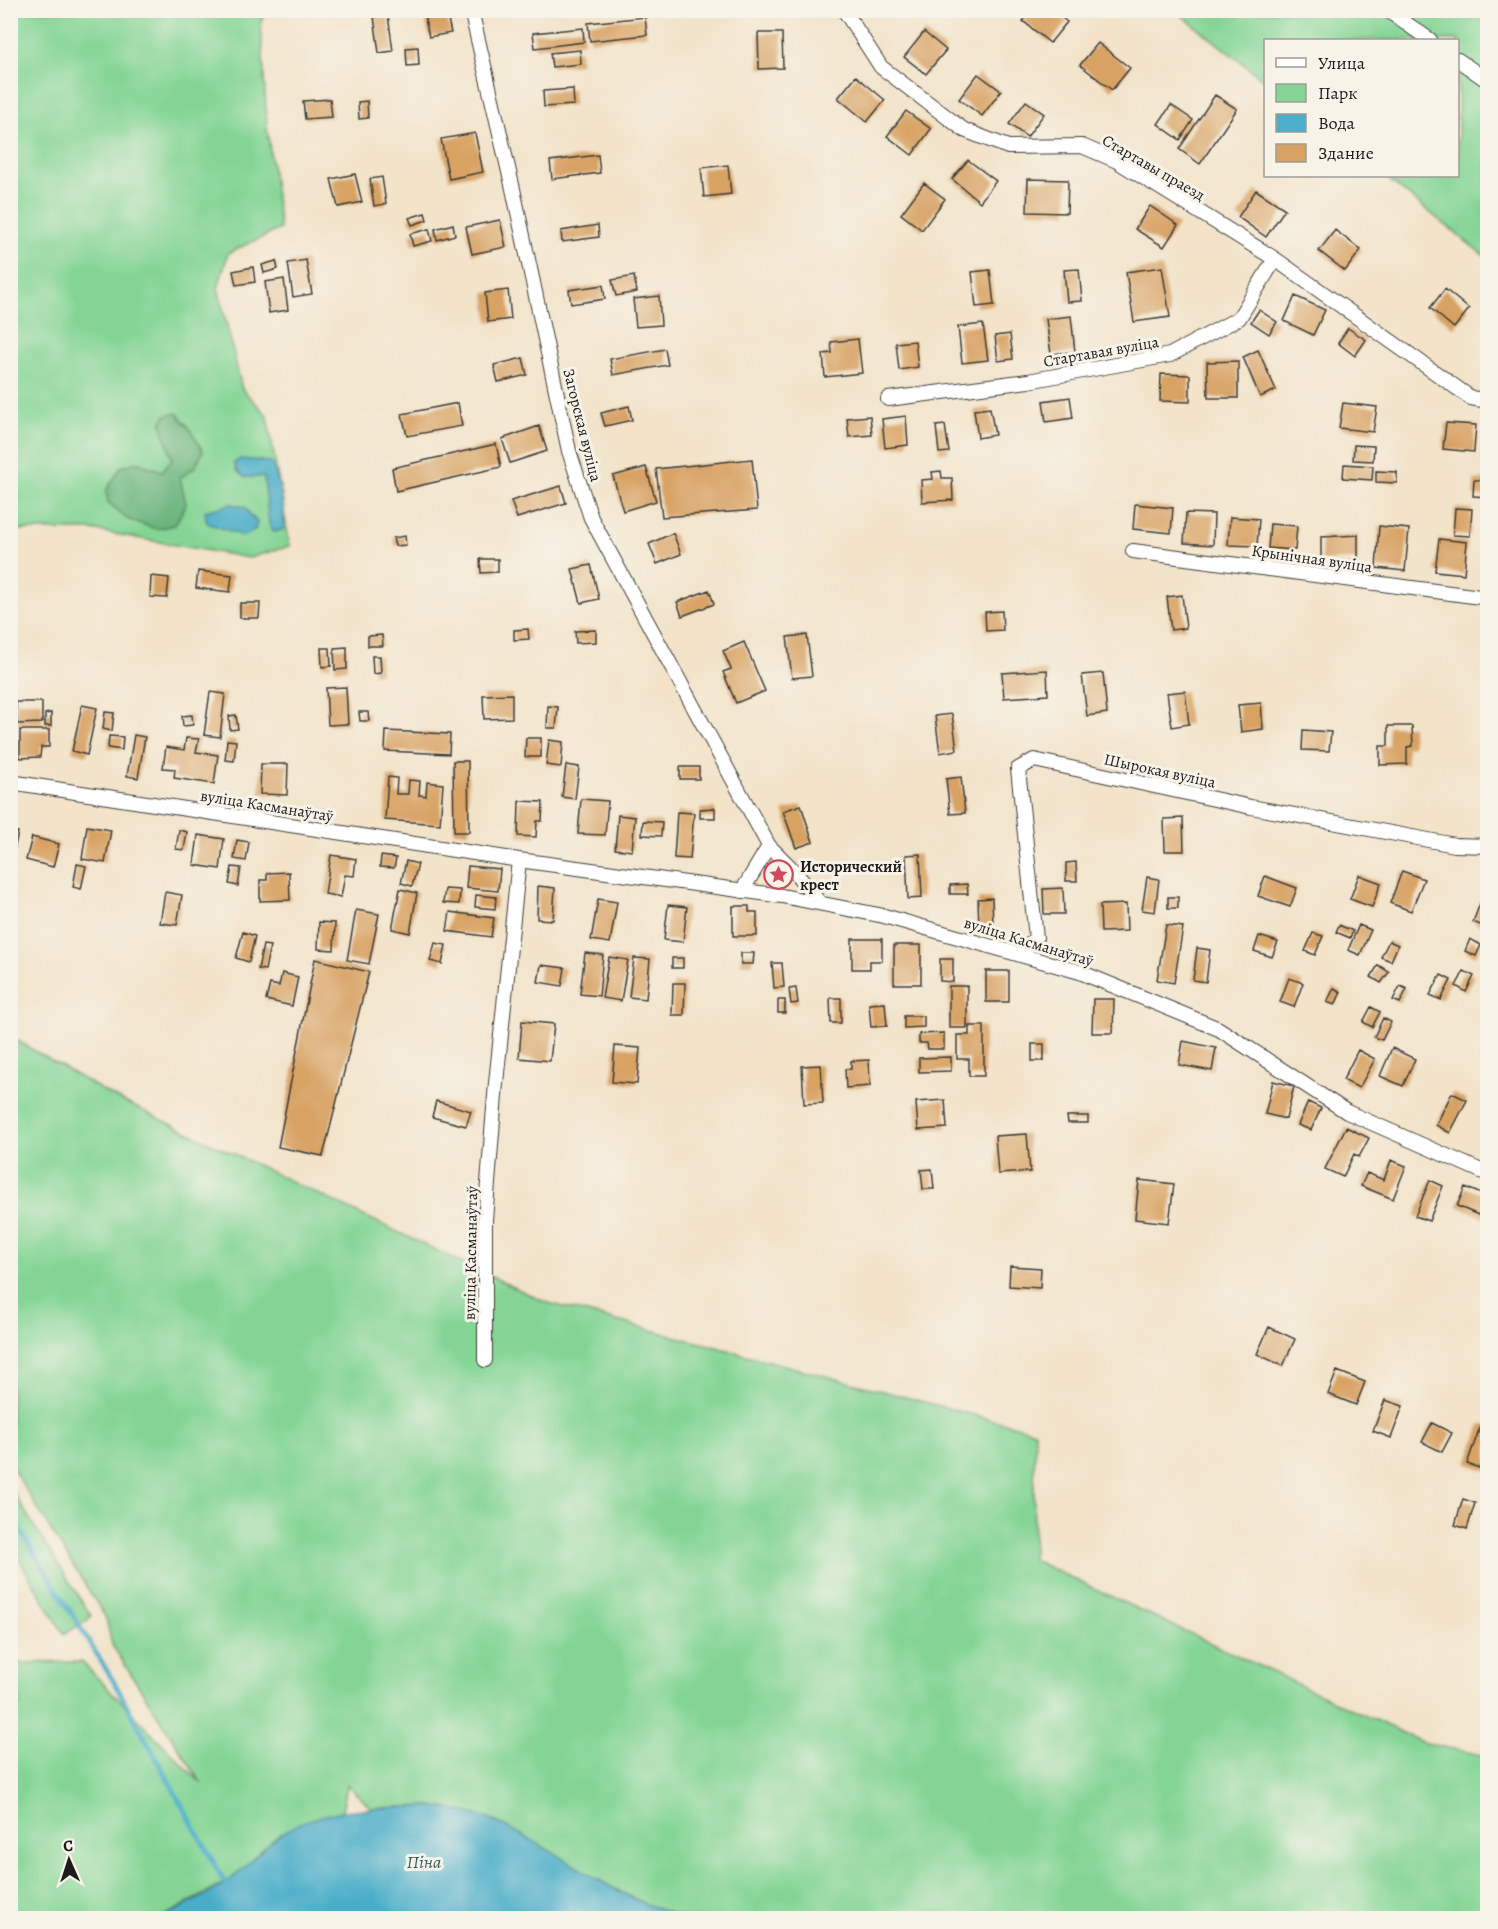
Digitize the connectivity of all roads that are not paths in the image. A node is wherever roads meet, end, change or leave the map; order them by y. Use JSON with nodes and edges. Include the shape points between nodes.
{"nodes":[{"id":1,"x":471,"y":10,"type":"edge"},
{"id":2,"x":844,"y":10,"type":"edge"},
{"id":3,"x":1387,"y":10,"type":"edge"},
{"id":4,"x":1428,"y":39,"type":"edge"},
{"id":5,"x":1459,"y":61,"type":"edge"},
{"id":6,"x":1488,"y":81,"type":"edge"},
{"id":7,"x":1275,"y":259,"type":"junction"},
{"id":8,"x":888,"y":399,"type":"dead end"},
{"id":9,"x":1488,"y":401,"type":"edge"},
{"id":10,"x":1133,"y":551,"type":"dead end"},
{"id":11,"x":1488,"y":598,"type":"edge"},
{"id":12,"x":10,"y":782,"type":"edge"},
{"id":13,"x":769,"y":846,"type":"junction"},
{"id":14,"x":1488,"y":846,"type":"edge"},
{"id":15,"x":519,"y":860,"type":"junction"},
{"id":16,"x":742,"y":891,"type":"junction"},
{"id":17,"x":819,"y":902,"type":"junction"},
{"id":18,"x":1020,"y":954,"type":"junction"},
{"id":19,"x":1488,"y":1174,"type":"edge"},
{"id":20,"x":485,"y":1360,"type":"dead end"}],
"edges":[{"from":1,"to":13,"type":"street","name":"Загорская вуліца","via":[[569,451],[591,518]]},
{"from":2,"to":7,"type":"street","name":"Стартавы праезд","via":[[881,67],[964,130],[1008,147],[1082,146],[1117,161]]},
{"from":3,"to":4,"type":"street"},
{"from":5,"to":6,"type":"street"},
{"from":7,"to":8,"type":"street","name":"Стартавая вуліца","via":[[1239,318],[1170,355],[1028,381]]},
{"from":7,"to":9,"type":"street","via":[[1471,398]]},
{"from":10,"to":11,"type":"street","name":"Крынічная вуліца"},
{"from":12,"to":15,"type":"street","name":"вуліца Касманаўтаў"},
{"from":13,"to":16,"type":"street"},
{"from":13,"to":17,"type":"street","name":"Загорская вуліца"},
{"from":14,"to":18,"type":"street","name":"Шырокая вуліца","via":[[1455,845],[1251,807],[1034,759],[1018,769],[1036,938]]},
{"from":15,"to":16,"type":"street","name":"вуліца Касманаўтаў"},
{"from":15,"to":20,"type":"street","name":"вуліца Касманаўтаў","via":[[484,1220]]},
{"from":16,"to":17,"type":"street","name":"вуліца Касманаўтаў"},
{"from":17,"to":18,"type":"street","name":"вуліца Касманаўтаў"},
{"from":18,"to":19,"type":"street","name":"вуліца Касманаўтаў","via":[[1080,972],[1220,1029],[1347,1112]]}]}
